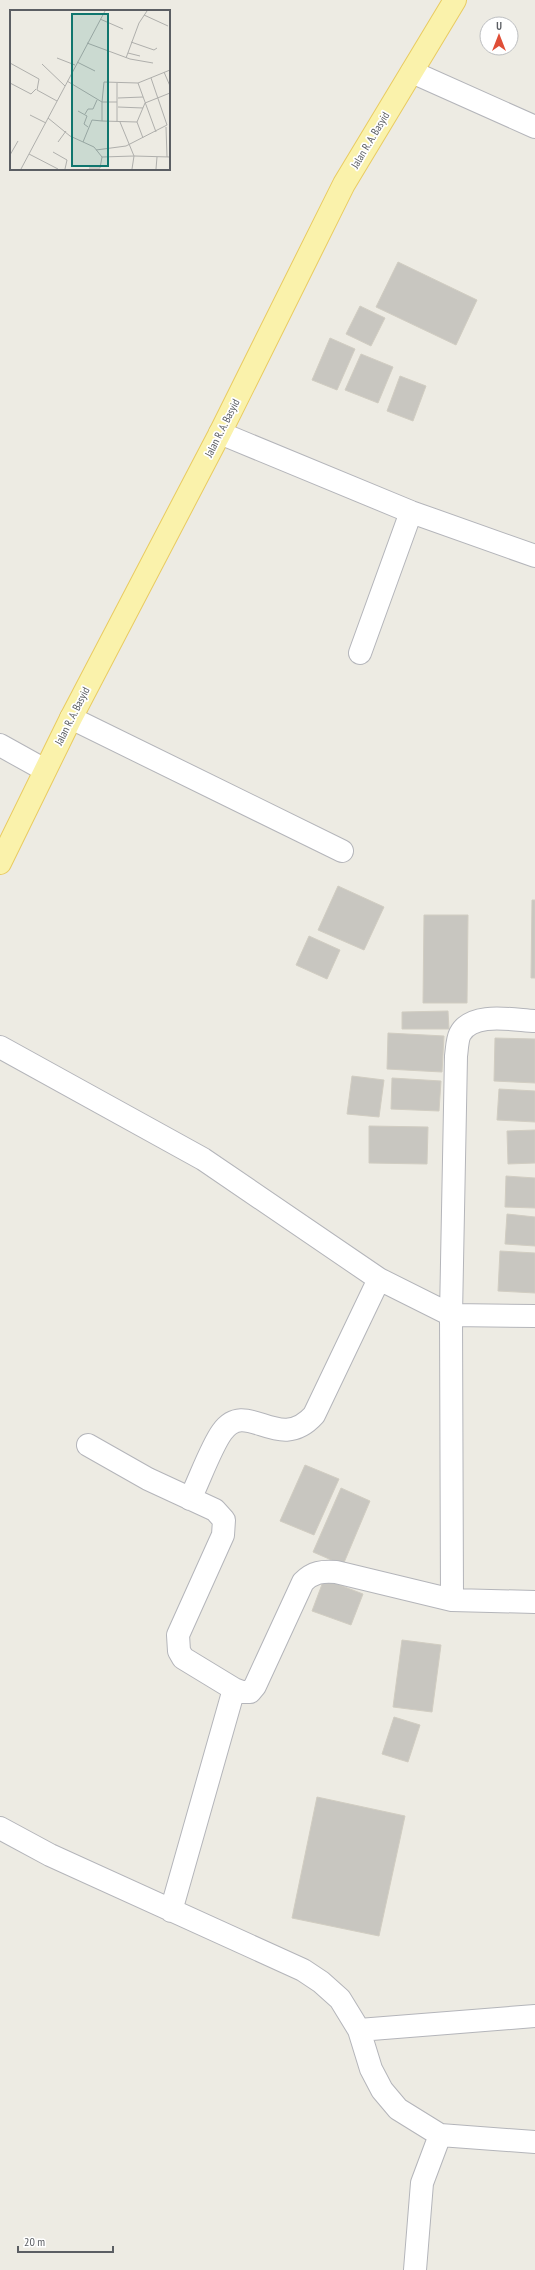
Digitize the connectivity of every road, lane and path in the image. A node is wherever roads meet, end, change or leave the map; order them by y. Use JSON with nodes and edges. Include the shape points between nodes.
{"nodes":[{"id":1,"x":455,"y":0,"type":"edge"},
{"id":2,"x":412,"y":72,"type":"junction"},
{"id":3,"x":535,"y":127,"type":"edge"},
{"id":4,"x":220,"y":433,"type":"junction"},
{"id":5,"x":411,"y":512,"type":"junction"},
{"id":6,"x":535,"y":556,"type":"edge"},
{"id":7,"x":360,"y":653,"type":"dead end"},
{"id":8,"x":70,"y":718,"type":"junction"},
{"id":9,"x":0,"y":745,"type":"edge"},
{"id":10,"x":45,"y":770,"type":"junction"},
{"id":11,"x":342,"y":851,"type":"dead end"},
{"id":12,"x":0,"y":863,"type":"edge"},
{"id":13,"x":535,"y":1021,"type":"edge"},
{"id":14,"x":0,"y":1048,"type":"edge"},
{"id":15,"x":379,"y":1278,"type":"junction"},
{"id":16,"x":451,"y":1315,"type":"junction"},
{"id":17,"x":535,"y":1316,"type":"edge"},
{"id":18,"x":88,"y":1445,"type":"dead end"},
{"id":19,"x":190,"y":1499,"type":"junction"},
{"id":20,"x":452,"y":1600,"type":"junction"},
{"id":21,"x":535,"y":1602,"type":"edge"},
{"id":22,"x":234,"y":1689,"type":"junction"},
{"id":23,"x":0,"y":1828,"type":"edge"},
{"id":24,"x":171,"y":1911,"type":"junction"},
{"id":25,"x":535,"y":2016,"type":"edge"},
{"id":26,"x":359,"y":2030,"type":"junction"},
{"id":27,"x":440,"y":2135,"type":"junction"},
{"id":28,"x":535,"y":2142,"type":"edge"},
{"id":29,"x":415,"y":2270,"type":"edge"}],
"edges":[{"from":1,"to":2,"type":"main road","name":"Jalan R. A. Basyid"},
{"from":2,"to":3,"type":"street"},
{"from":2,"to":4,"type":"main road","name":"Jalan R. A. Basyid","via":[[344,184]]},
{"from":4,"to":5,"type":"street"},
{"from":4,"to":8,"type":"main road","name":"Jalan R. A. Basyid"},
{"from":5,"to":6,"type":"street"},
{"from":5,"to":7,"type":"street"},
{"from":8,"to":10,"type":"main road","name":"Jalan R. A. Basyid"},
{"from":8,"to":11,"type":"street"},
{"from":9,"to":10,"type":"street"},
{"from":10,"to":12,"type":"main road","name":"Jalan R. A. Basyid"},
{"from":13,"to":16,"type":"street","via":[[482,1020],[469,1023],[459,1035],[456,1056]]},
{"from":14,"to":15,"type":"street","via":[[203,1159]]},
{"from":15,"to":16,"type":"street"},
{"from":15,"to":19,"type":"street","via":[[314,1415],[294,1430],[279,1430],[244,1420],[233,1423],[222,1431]]},
{"from":16,"to":17,"type":"street"},
{"from":16,"to":20,"type":"street"},
{"from":18,"to":19,"type":"street"},
{"from":19,"to":22,"type":"street","via":[[215,1510],[224,1520],[223,1535],[178,1635],[179,1651],[183,1658]]},
{"from":20,"to":21,"type":"street"},
{"from":20,"to":22,"type":"street","via":[[336,1572],[323,1571],[311,1574],[303,1582],[255,1686],[250,1692]]},
{"from":22,"to":24,"type":"street"},
{"from":23,"to":24,"type":"street","via":[[50,1855]]},
{"from":24,"to":26,"type":"street","via":[[303,1970],[340,1999]]},
{"from":25,"to":26,"type":"street"},
{"from":26,"to":27,"type":"street","via":[[371,2069],[382,2090],[398,2109]]},
{"from":27,"to":28,"type":"street"},
{"from":27,"to":29,"type":"street","via":[[422,2183]]}]}
